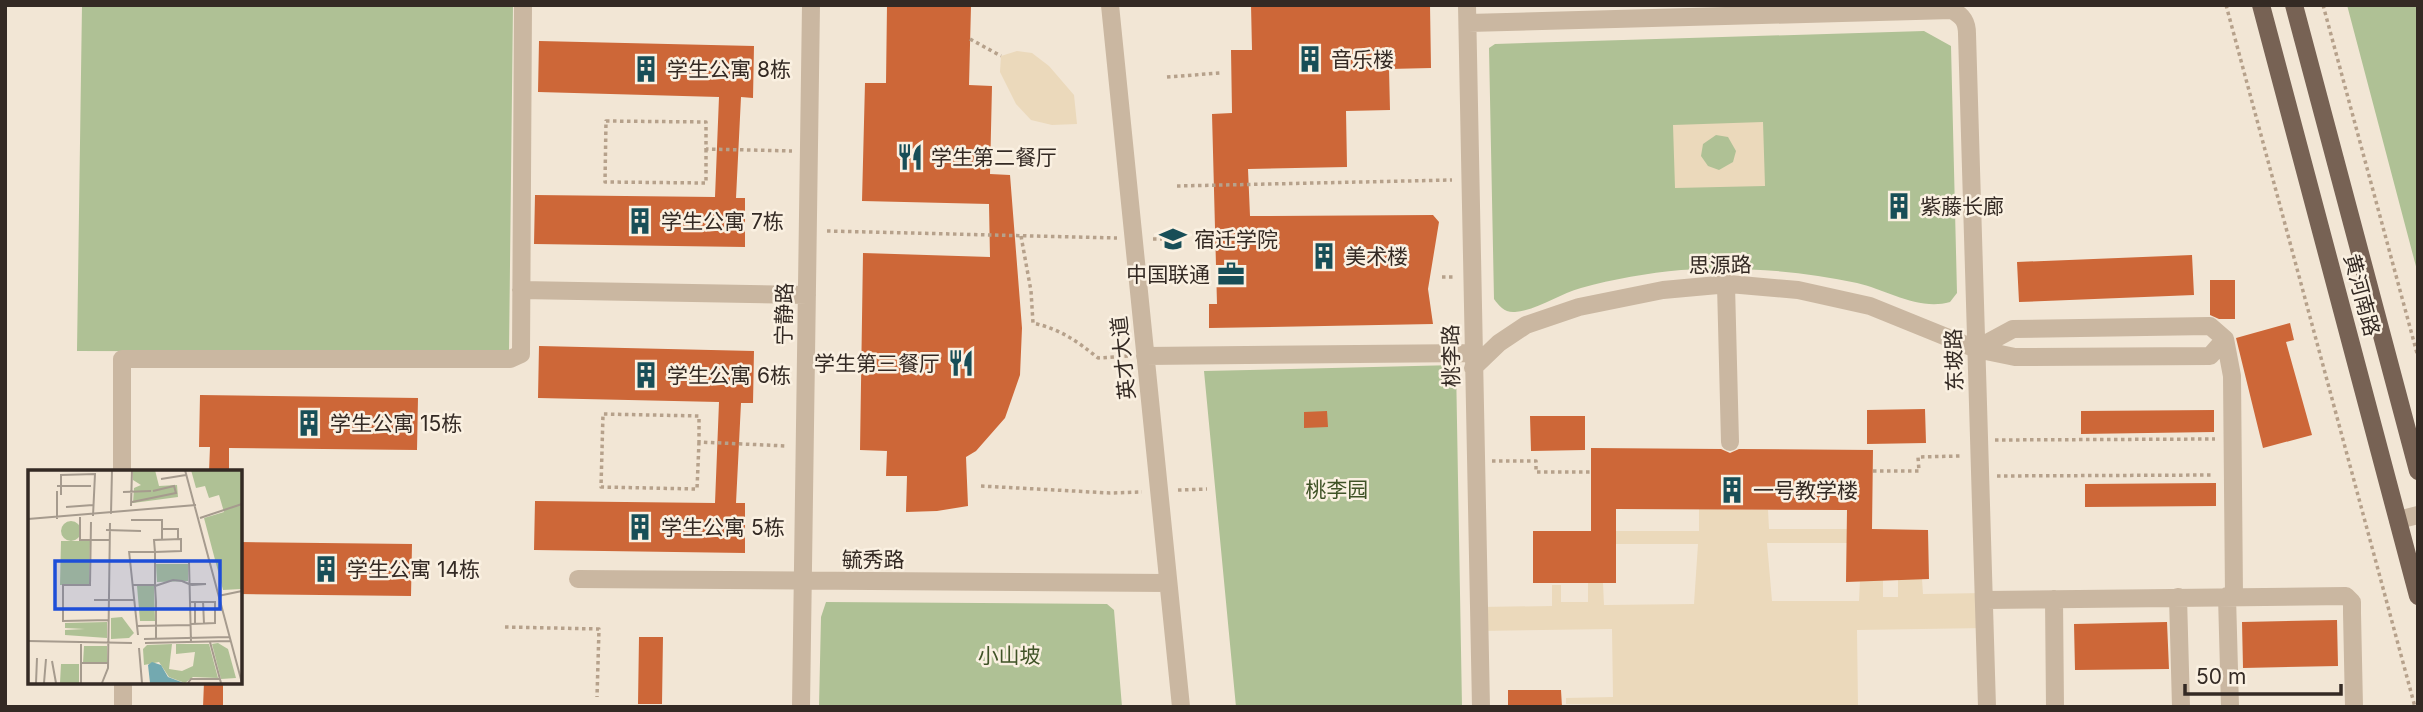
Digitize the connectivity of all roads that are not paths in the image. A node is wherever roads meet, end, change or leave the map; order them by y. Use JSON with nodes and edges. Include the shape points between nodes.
{"nodes":[{"id":1,"x":523,"y":5,"type":"edge"},
{"id":2,"x":811,"y":5,"type":"edge"},
{"id":3,"x":1110,"y":5,"type":"edge"},
{"id":4,"x":2261,"y":5,"type":"edge"},
{"id":5,"x":2294,"y":5,"type":"edge"},
{"id":6,"x":1838,"y":9,"type":"edge"},
{"id":7,"x":1791,"y":10,"type":"edge"},
{"id":8,"x":1664,"y":11,"type":"edge"},
{"id":9,"x":1706,"y":11,"type":"edge"},
{"id":10,"x":1589,"y":13,"type":"edge"},
{"id":11,"x":1467,"y":14,"type":"edge"},
{"id":12,"x":1726,"y":285,"type":"junction"},
{"id":13,"x":521,"y":290,"type":"junction"},
{"id":14,"x":807,"y":295,"type":"junction"},
{"id":15,"x":2225,"y":339,"type":"junction"},
{"id":16,"x":1976,"y":349,"type":"junction"},
{"id":17,"x":1145,"y":356,"type":"junction"},
{"id":18,"x":1473,"y":360,"type":"junction"},
{"id":19,"x":1730,"y":442,"type":"dead end"},
{"id":20,"x":122,"y":470,"type":"edge"},
{"id":21,"x":2418,"y":471,"type":"edge"},
{"id":22,"x":2418,"y":515,"type":"edge"},
{"id":23,"x":2398,"y":520,"type":"junction"},
{"id":24,"x":578,"y":579,"type":"dead end"},
{"id":25,"x":803,"y":581,"type":"junction"},
{"id":26,"x":1168,"y":583,"type":"junction"},
{"id":27,"x":2231,"y":596,"type":"junction"},
{"id":28,"x":2418,"y":596,"type":"edge"},
{"id":29,"x":2178,"y":597,"type":"junction"},
{"id":30,"x":2054,"y":599,"type":"junction"},
{"id":31,"x":1985,"y":600,"type":"junction"},
{"id":32,"x":123,"y":684,"type":"edge"},
{"id":33,"x":123,"y":707,"type":"edge"},
{"id":34,"x":801,"y":707,"type":"edge"},
{"id":35,"x":1181,"y":707,"type":"edge"},
{"id":36,"x":1481,"y":707,"type":"edge"},
{"id":37,"x":1987,"y":707,"type":"edge"},
{"id":38,"x":2055,"y":707,"type":"edge"},
{"id":39,"x":2181,"y":707,"type":"edge"},
{"id":40,"x":2230,"y":707,"type":"edge"},
{"id":41,"x":2354,"y":707,"type":"edge"}],
"edges":[{"from":1,"to":13,"type":"street"},
{"from":2,"to":14,"type":"street","name":"宁静路"},
{"from":3,"to":17,"type":"street","name":"英才大道"},
{"from":4,"to":23,"type":"main road","name":"黄河南路"},
{"from":5,"to":21,"type":"main road","name":"黄河南路"},
{"from":6,"to":7,"type":"street"},
{"from":6,"to":16,"type":"street","name":"东坡路","via":[[1952,10],[1967,24]]},
{"from":7,"to":9,"type":"street"},
{"from":8,"to":9,"type":"street"},
{"from":8,"to":10,"type":"street"},
{"from":10,"to":11,"type":"street"},
{"from":11,"to":18,"type":"street","name":"桃李路"},
{"from":12,"to":16,"type":"street","name":"思源路","via":[[1798,290],[1870,306]]},
{"from":12,"to":18,"type":"street","name":"思源路","via":[[1663,290],[1578,307],[1526,325]]},
{"from":12,"to":19,"type":"street"},
{"from":13,"to":14,"type":"street"},
{"from":13,"to":20,"type":"street","via":[[521,354],[510,359],[122,359]]},
{"from":14,"to":25,"type":"street","name":"宁静路"},
{"from":15,"to":16,"type":"street","name":"思源路","via":[[2210,356],[2015,357]]},
{"from":15,"to":16,"type":"street","via":[[2210,326],[2013,329]]},
{"from":15,"to":27,"type":"street","via":[[2232,376]]},
{"from":16,"to":31,"type":"street","name":"东坡路"},
{"from":17,"to":18,"type":"street"},
{"from":17,"to":26,"type":"street","name":"英才大道"},
{"from":18,"to":36,"type":"street","name":"桃李路"},
{"from":22,"to":23,"type":"street"},
{"from":23,"to":28,"type":"main road","name":"黄河南路"},
{"from":24,"to":25,"type":"street","name":"毓秀路"},
{"from":25,"to":26,"type":"street","name":"毓秀路"},
{"from":25,"to":34,"type":"street","name":"宁静路"},
{"from":26,"to":35,"type":"street","name":"英才大道"},
{"from":27,"to":29,"type":"street"},
{"from":27,"to":40,"type":"street"},
{"from":27,"to":41,"type":"street","via":[[2346,596],[2352,613]]},
{"from":29,"to":30,"type":"street"},
{"from":29,"to":39,"type":"street"},
{"from":30,"to":31,"type":"street"},
{"from":30,"to":38,"type":"street"},
{"from":31,"to":37,"type":"street","name":"东坡路"},
{"from":32,"to":33,"type":"street"}]}
